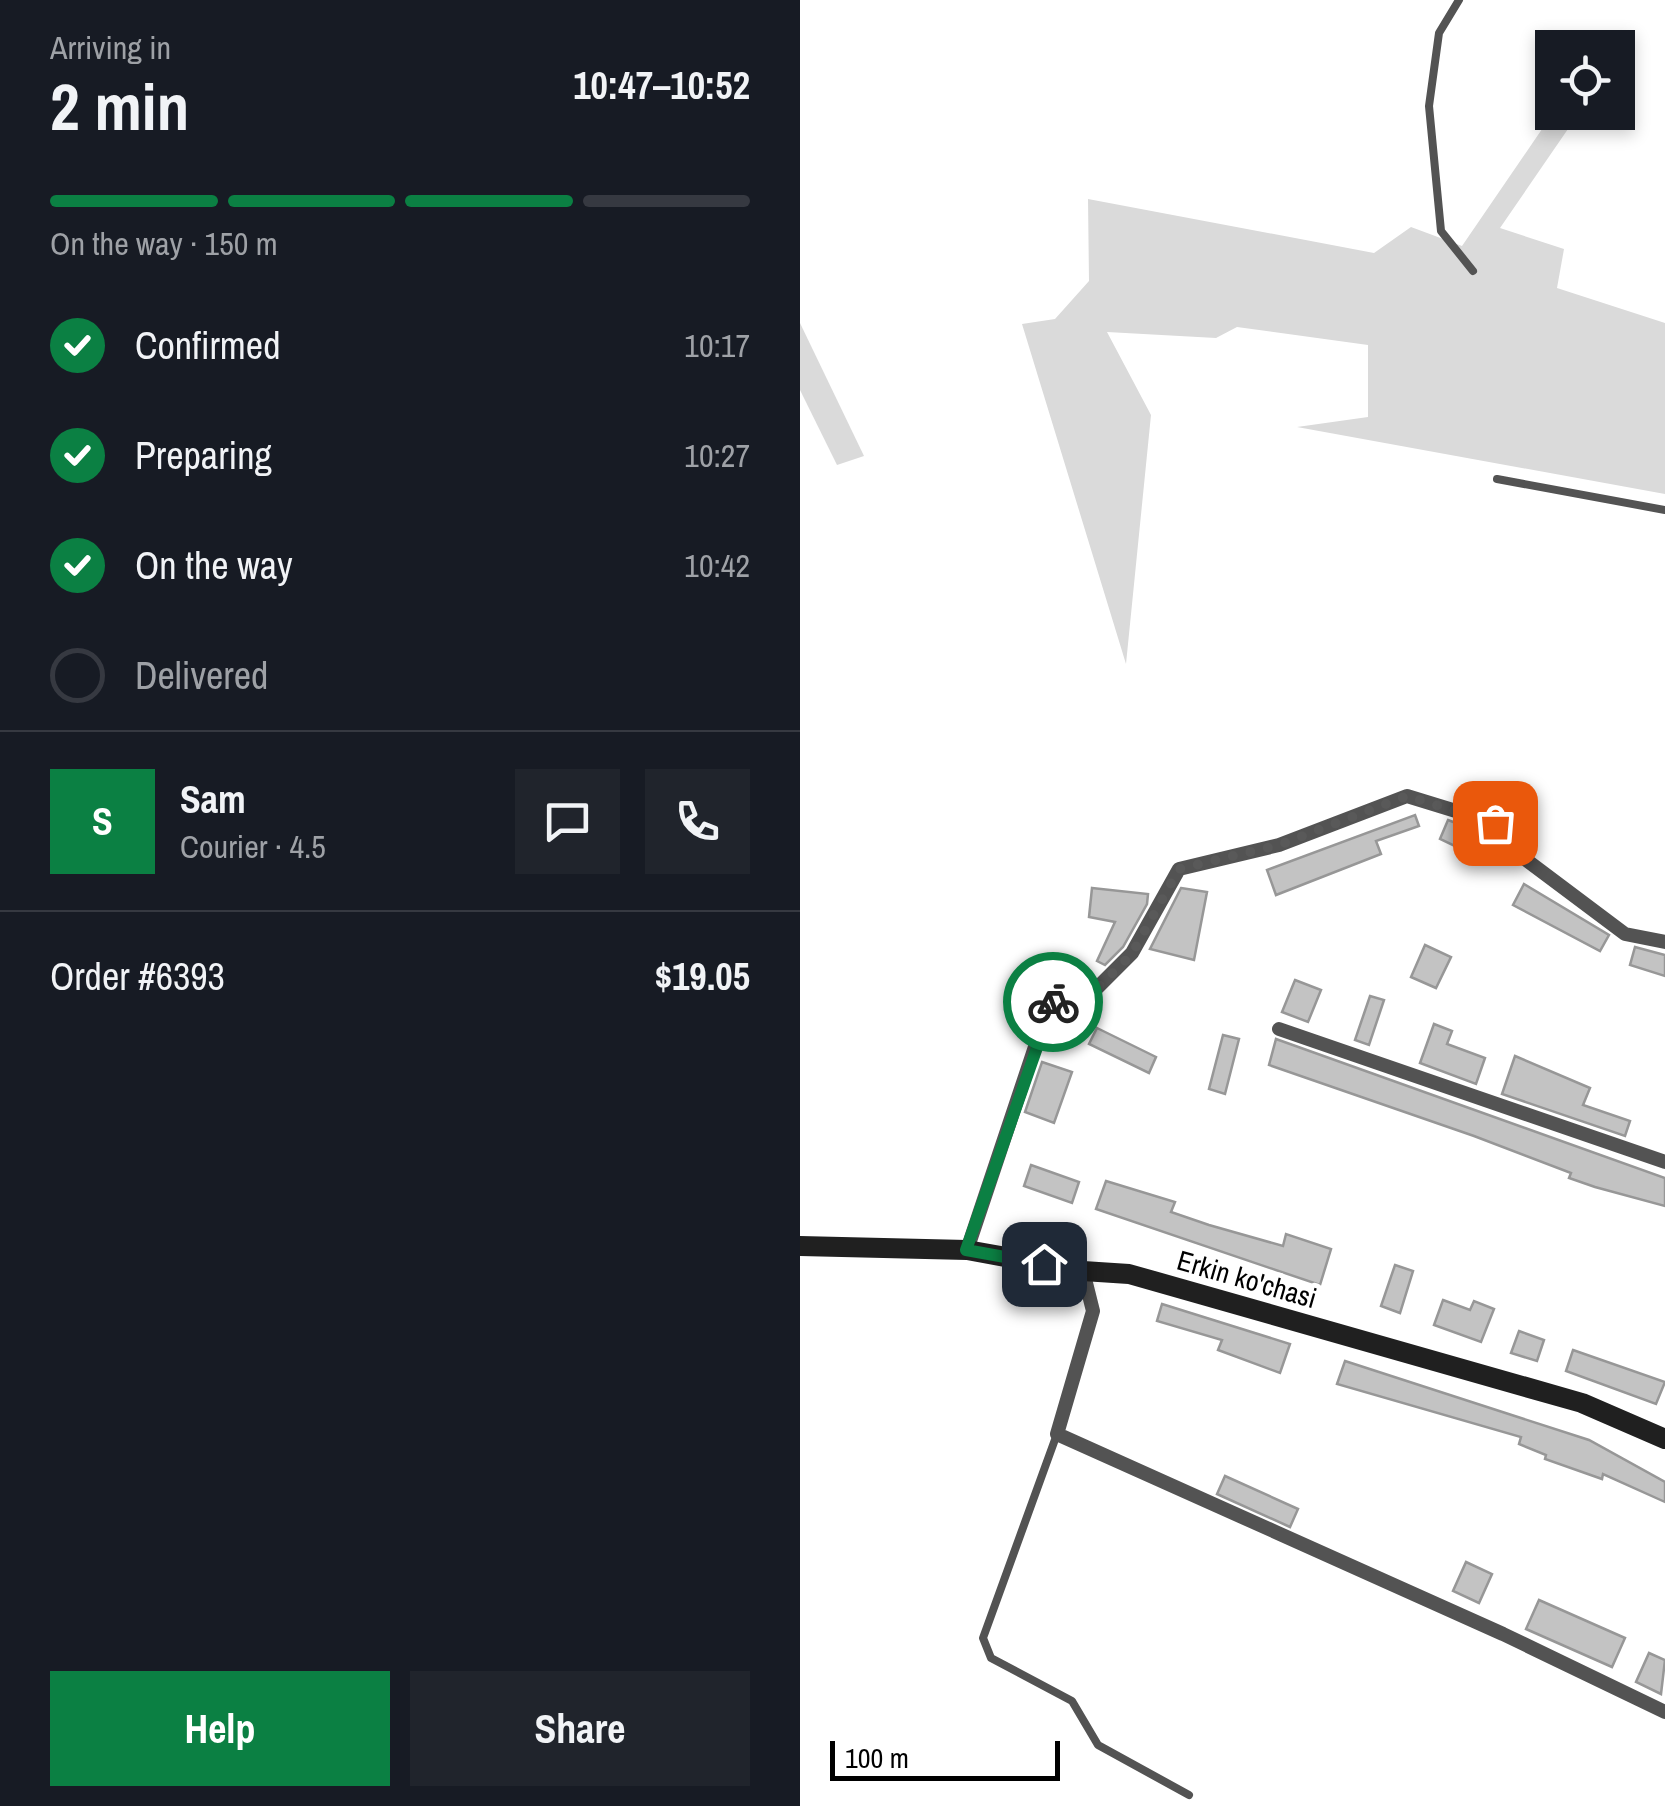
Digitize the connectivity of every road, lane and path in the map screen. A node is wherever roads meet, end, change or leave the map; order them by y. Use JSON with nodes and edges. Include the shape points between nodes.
{"nodes":[{"id":1,"x":1459,"y":0,"type":"edge"},
{"id":2,"x":1472,"y":271,"type":"dead end"},
{"id":3,"x":1497,"y":479,"type":"dead end"},
{"id":4,"x":1665,"y":510,"type":"edge"},
{"id":5,"x":1665,"y":942,"type":"edge"},
{"id":6,"x":1279,"y":1029,"type":"dead end"},
{"id":7,"x":1665,"y":1162,"type":"edge"},
{"id":8,"x":800,"y":1246,"type":"edge"},
{"id":9,"x":966,"y":1250,"type":"junction"},
{"id":10,"x":1084,"y":1272,"type":"junction"},
{"id":11,"x":1057,"y":1434,"type":"junction"},
{"id":12,"x":1665,"y":1440,"type":"edge"},
{"id":13,"x":1665,"y":1712,"type":"edge"},
{"id":14,"x":1188,"y":1796,"type":"dead end"}],
"edges":[{"from":1,"to":2,"type":"lane","via":[[1439,34],[1428,106],[1441,230]]},
{"from":3,"to":4,"type":"lane"},
{"from":5,"to":9,"type":"street","via":[[1625,934],[1509,847],[1495,823],[1407,796],[1279,845],[1179,869],[1132,954],[1081,1004],[1050,1002]]},
{"from":6,"to":7,"type":"street"},
{"from":8,"to":9,"type":"main road","name":"Erkin ko'chasi"},
{"from":9,"to":10,"type":"main road","name":"Erkin ko'chasi"},
{"from":10,"to":11,"type":"street","via":[[1093,1311]]},
{"from":10,"to":12,"type":"main road","name":"Erkin ko'chasi","via":[[1129,1274],[1582,1403]]},
{"from":11,"to":13,"type":"street"},
{"from":11,"to":14,"type":"lane","via":[[985,1650],[1072,1701],[1098,1745]]}]}
